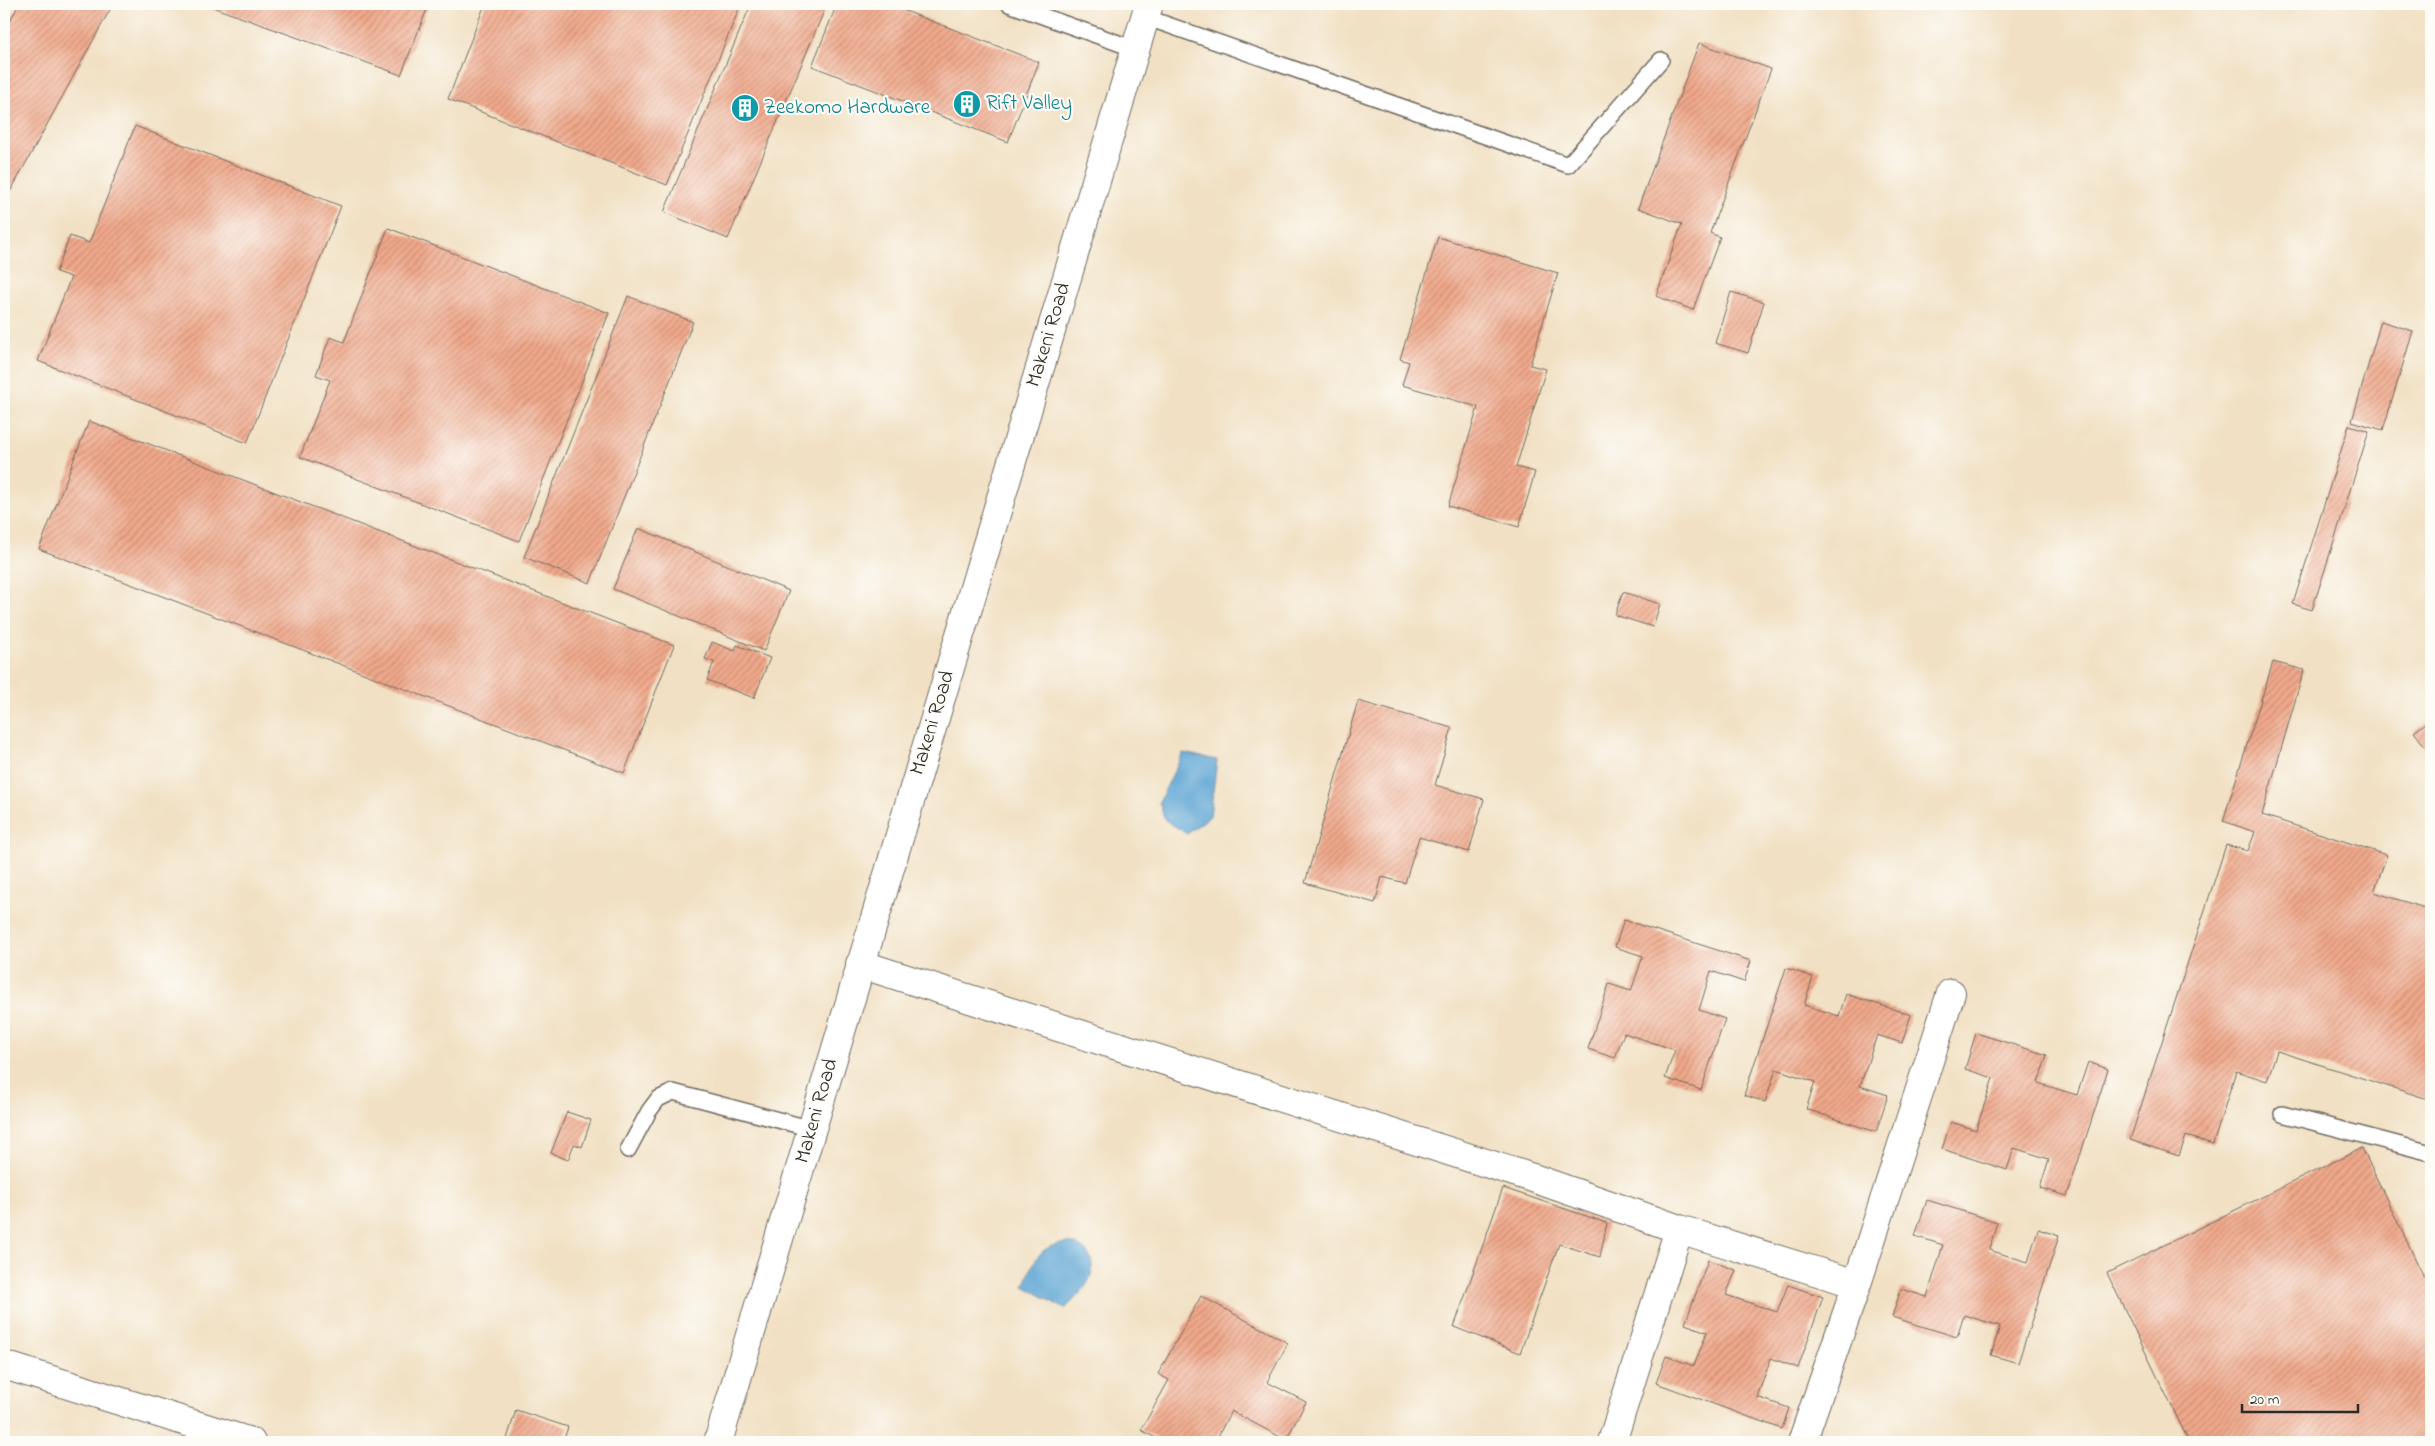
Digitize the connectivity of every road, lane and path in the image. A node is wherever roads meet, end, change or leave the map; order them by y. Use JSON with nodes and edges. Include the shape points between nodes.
{"nodes":[{"id":1,"x":1009,"y":4,"type":"edge"},
{"id":2,"x":1147,"y":10,"type":"edge"},
{"id":3,"x":1136,"y":49,"type":"junction"},
{"id":4,"x":1661,"y":60,"type":"dead end"},
{"id":5,"x":860,"y":964,"type":"junction"},
{"id":6,"x":1951,"y":993,"type":"dead end"},
{"id":7,"x":2282,"y":1114,"type":"dead end"},
{"id":8,"x":812,"y":1129,"type":"junction"},
{"id":9,"x":628,"y":1150,"type":"dead end"},
{"id":10,"x":2431,"y":1153,"type":"edge"},
{"id":11,"x":1679,"y":1229,"type":"junction"},
{"id":12,"x":1858,"y":1284,"type":"junction"},
{"id":13,"x":4,"y":1365,"type":"edge"},
{"id":14,"x":251,"y":1442,"type":"edge"},
{"id":15,"x":718,"y":1442,"type":"edge"},
{"id":16,"x":1612,"y":1442,"type":"edge"},
{"id":17,"x":1802,"y":1442,"type":"edge"}],
"edges":[{"from":1,"to":3,"type":"lane"},
{"from":2,"to":3,"type":"street","name":"Makeni Road"},
{"from":2,"to":4,"type":"lane","via":[[1568,165]]},
{"from":3,"to":5,"type":"street","name":"Makeni Road"},
{"from":5,"to":8,"type":"street","name":"Makeni Road"},
{"from":5,"to":11,"type":"street","via":[[1524,1175]]},
{"from":6,"to":12,"type":"street"},
{"from":7,"to":10,"type":"lane"},
{"from":8,"to":9,"type":"lane","via":[[673,1092],[658,1099]]},
{"from":8,"to":15,"type":"street","name":"Makeni Road"},
{"from":11,"to":12,"type":"street"},
{"from":11,"to":16,"type":"street"},
{"from":12,"to":17,"type":"street"},
{"from":13,"to":14,"type":"street"}]}
